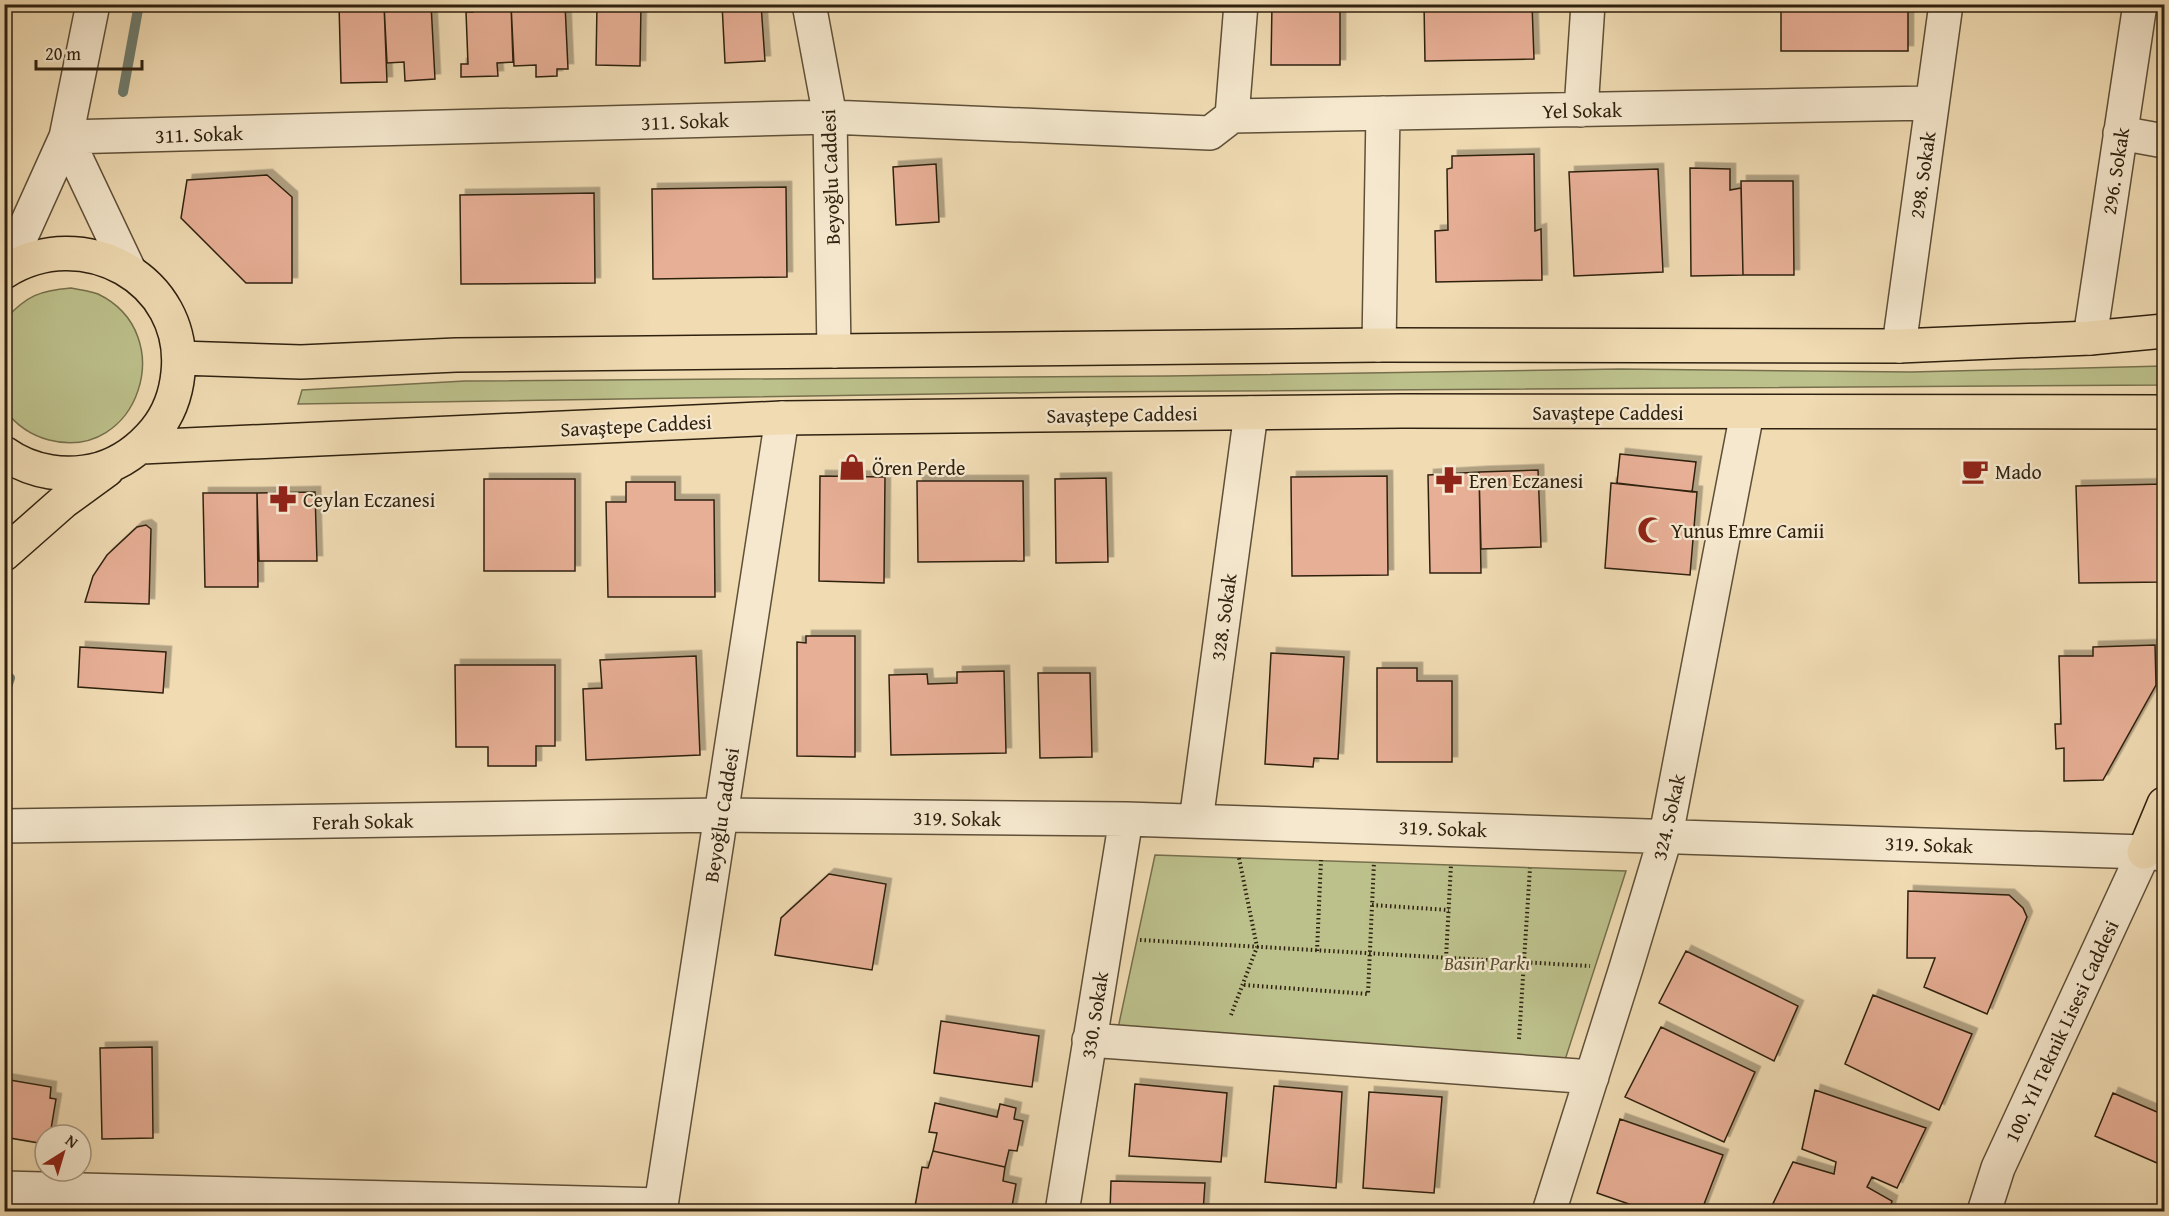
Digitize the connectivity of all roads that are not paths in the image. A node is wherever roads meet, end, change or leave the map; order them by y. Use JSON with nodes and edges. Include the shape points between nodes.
{"nodes":[{"id":1,"x":93,"y":4,"type":"edge"},
{"id":2,"x":809,"y":4,"type":"edge"},
{"id":3,"x":1241,"y":4,"type":"edge"},
{"id":4,"x":1588,"y":4,"type":"edge"},
{"id":5,"x":1946,"y":4,"type":"edge"},
{"id":6,"x":2140,"y":4,"type":"edge"},
{"id":7,"x":1932,"y":103,"type":"junction"},
{"id":8,"x":1581,"y":110,"type":"junction"},
{"id":9,"x":1383,"y":113,"type":"junction"},
{"id":10,"x":1232,"y":116,"type":"junction"},
{"id":11,"x":830,"y":117,"type":"junction"},
{"id":12,"x":2120,"y":133,"type":"junction"},
{"id":13,"x":66,"y":137,"type":"junction"},
{"id":14,"x":2164,"y":141,"type":"edge"},
{"id":15,"x":129,"y":270,"type":"junction"},
{"id":16,"x":5,"y":271,"type":"edge"},
{"id":17,"x":2164,"y":331,"type":"edge"},
{"id":18,"x":2090,"y":338,"type":"junction"},
{"id":19,"x":1379,"y":345,"type":"junction"},
{"id":20,"x":1899,"y":346,"type":"junction"},
{"id":21,"x":834,"y":351,"type":"junction"},
{"id":22,"x":180,"y":358,"type":"junction"},
{"id":23,"x":2102,"y":412,"type":"junction"},
{"id":24,"x":2164,"y":412,"type":"edge"},
{"id":25,"x":1251,"y":413,"type":"junction"},
{"id":26,"x":1747,"y":413,"type":"junction"},
{"id":27,"x":782,"y":418,"type":"junction"},
{"id":28,"x":2164,"y":425,"type":"edge"},
{"id":29,"x":142,"y":447,"type":"junction"},
{"id":30,"x":4,"y":453,"type":"edge"},
{"id":31,"x":115,"y":465,"type":"junction"},
{"id":32,"x":4,"y":554,"type":"edge"},
{"id":33,"x":2164,"y":804,"type":"edge"},
{"id":34,"x":722,"y":815,"type":"junction"},
{"id":35,"x":1126,"y":819,"type":"junction"},
{"id":36,"x":1196,"y":821,"type":"junction"},
{"id":37,"x":2164,"y":825,"type":"edge"},
{"id":38,"x":4,"y":826,"type":"edge"},
{"id":39,"x":1666,"y":835,"type":"junction"},
{"id":40,"x":2154,"y":853,"type":"edge"},
{"id":41,"x":1089,"y":1040,"type":"junction"},
{"id":42,"x":1592,"y":1077,"type":"junction"},
{"id":43,"x":4,"y":1188,"type":"edge"},
{"id":44,"x":276,"y":1203,"type":"edge"},
{"id":45,"x":661,"y":1208,"type":"edge"},
{"id":46,"x":1062,"y":1212,"type":"edge"},
{"id":47,"x":1550,"y":1212,"type":"edge"},
{"id":48,"x":1984,"y":1212,"type":"edge"}],
"edges":[{"from":1,"to":13,"type":"street"},
{"from":2,"to":11,"type":"street","name":"Beyoğlu Caddesi"},
{"from":3,"to":10,"type":"street"},
{"from":4,"to":8,"type":"street"},
{"from":5,"to":7,"type":"street","name":"298. Sokak"},
{"from":6,"to":12,"type":"street","name":"296. Sokak"},
{"from":7,"to":8,"type":"street","name":"Yel Sokak"},
{"from":7,"to":20,"type":"street","name":"298. Sokak"},
{"from":8,"to":9,"type":"street","name":"Yel Sokak"},
{"from":9,"to":10,"type":"street","name":"Yel Sokak"},
{"from":9,"to":19,"type":"street"},
{"from":10,"to":11,"type":"street","name":"311. Sokak","via":[[1210,133]]},
{"from":11,"to":13,"type":"street","name":"311. Sokak"},
{"from":11,"to":21,"type":"street","name":"Beyoğlu Caddesi"},
{"from":12,"to":14,"type":"street"},
{"from":12,"to":18,"type":"street","name":"296. Sokak"},
{"from":13,"to":15,"type":"street"},
{"from":13,"to":16,"type":"street"},
{"from":15,"to":16,"type":"main road","via":[[100,256],[68,252],[36,256]]},
{"from":15,"to":22,"type":"main road","via":[[155,294],[173,324]]},
{"from":17,"to":18,"type":"main road"},
{"from":18,"to":20,"type":"main road"},
{"from":19,"to":20,"type":"main road"},
{"from":19,"to":21,"type":"main road"},
{"from":21,"to":22,"type":"main road","via":[[456,355],[301,362]]},
{"from":22,"to":29,"type":"main road","via":[[176,391],[164,421]]},
{"from":23,"to":24,"type":"main road"},
{"from":23,"to":26,"type":"main road","name":"Savaştepe Caddesi"},
{"from":23,"to":28,"type":"main road"},
{"from":25,"to":26,"type":"main road","name":"Savaştepe Caddesi"},
{"from":25,"to":27,"type":"main road","name":"Savaştepe Caddesi"},
{"from":25,"to":36,"type":"street","name":"328. Sokak"},
{"from":26,"to":39,"type":"street","name":"324. Sokak"},
{"from":27,"to":29,"type":"main road","name":"Savaştepe Caddesi"},
{"from":27,"to":34,"type":"street","name":"Beyoğlu Caddesi"},
{"from":29,"to":31,"type":"main road"},
{"from":30,"to":31,"type":"main road","via":[[16,462],[49,473],[82,474]]},
{"from":31,"to":32,"type":"main road","via":[[63,502]]},
{"from":33,"to":40,"type":"main road"},
{"from":34,"to":35,"type":"street","name":"319. Sokak"},
{"from":34,"to":38,"type":"street","name":"Ferah Sokak"},
{"from":34,"to":45,"type":"street","name":"Beyoğlu Caddesi"},
{"from":35,"to":36,"type":"street","name":"319. Sokak"},
{"from":35,"to":41,"type":"street","name":"330. Sokak"},
{"from":36,"to":39,"type":"street","name":"319. Sokak"},
{"from":37,"to":40,"type":"main road"},
{"from":39,"to":40,"type":"street","name":"319. Sokak"},
{"from":39,"to":42,"type":"street","name":"324. Sokak"},
{"from":40,"to":48,"type":"street","name":"100. Yıl Teknik Lisesi Caddesi","via":[[1998,1168]]},
{"from":41,"to":42,"type":"street"},
{"from":41,"to":46,"type":"street","name":"330. Sokak"},
{"from":42,"to":47,"type":"street","name":"324. Sokak"},
{"from":43,"to":44,"type":"street"},
{"from":44,"to":45,"type":"street"}]}
